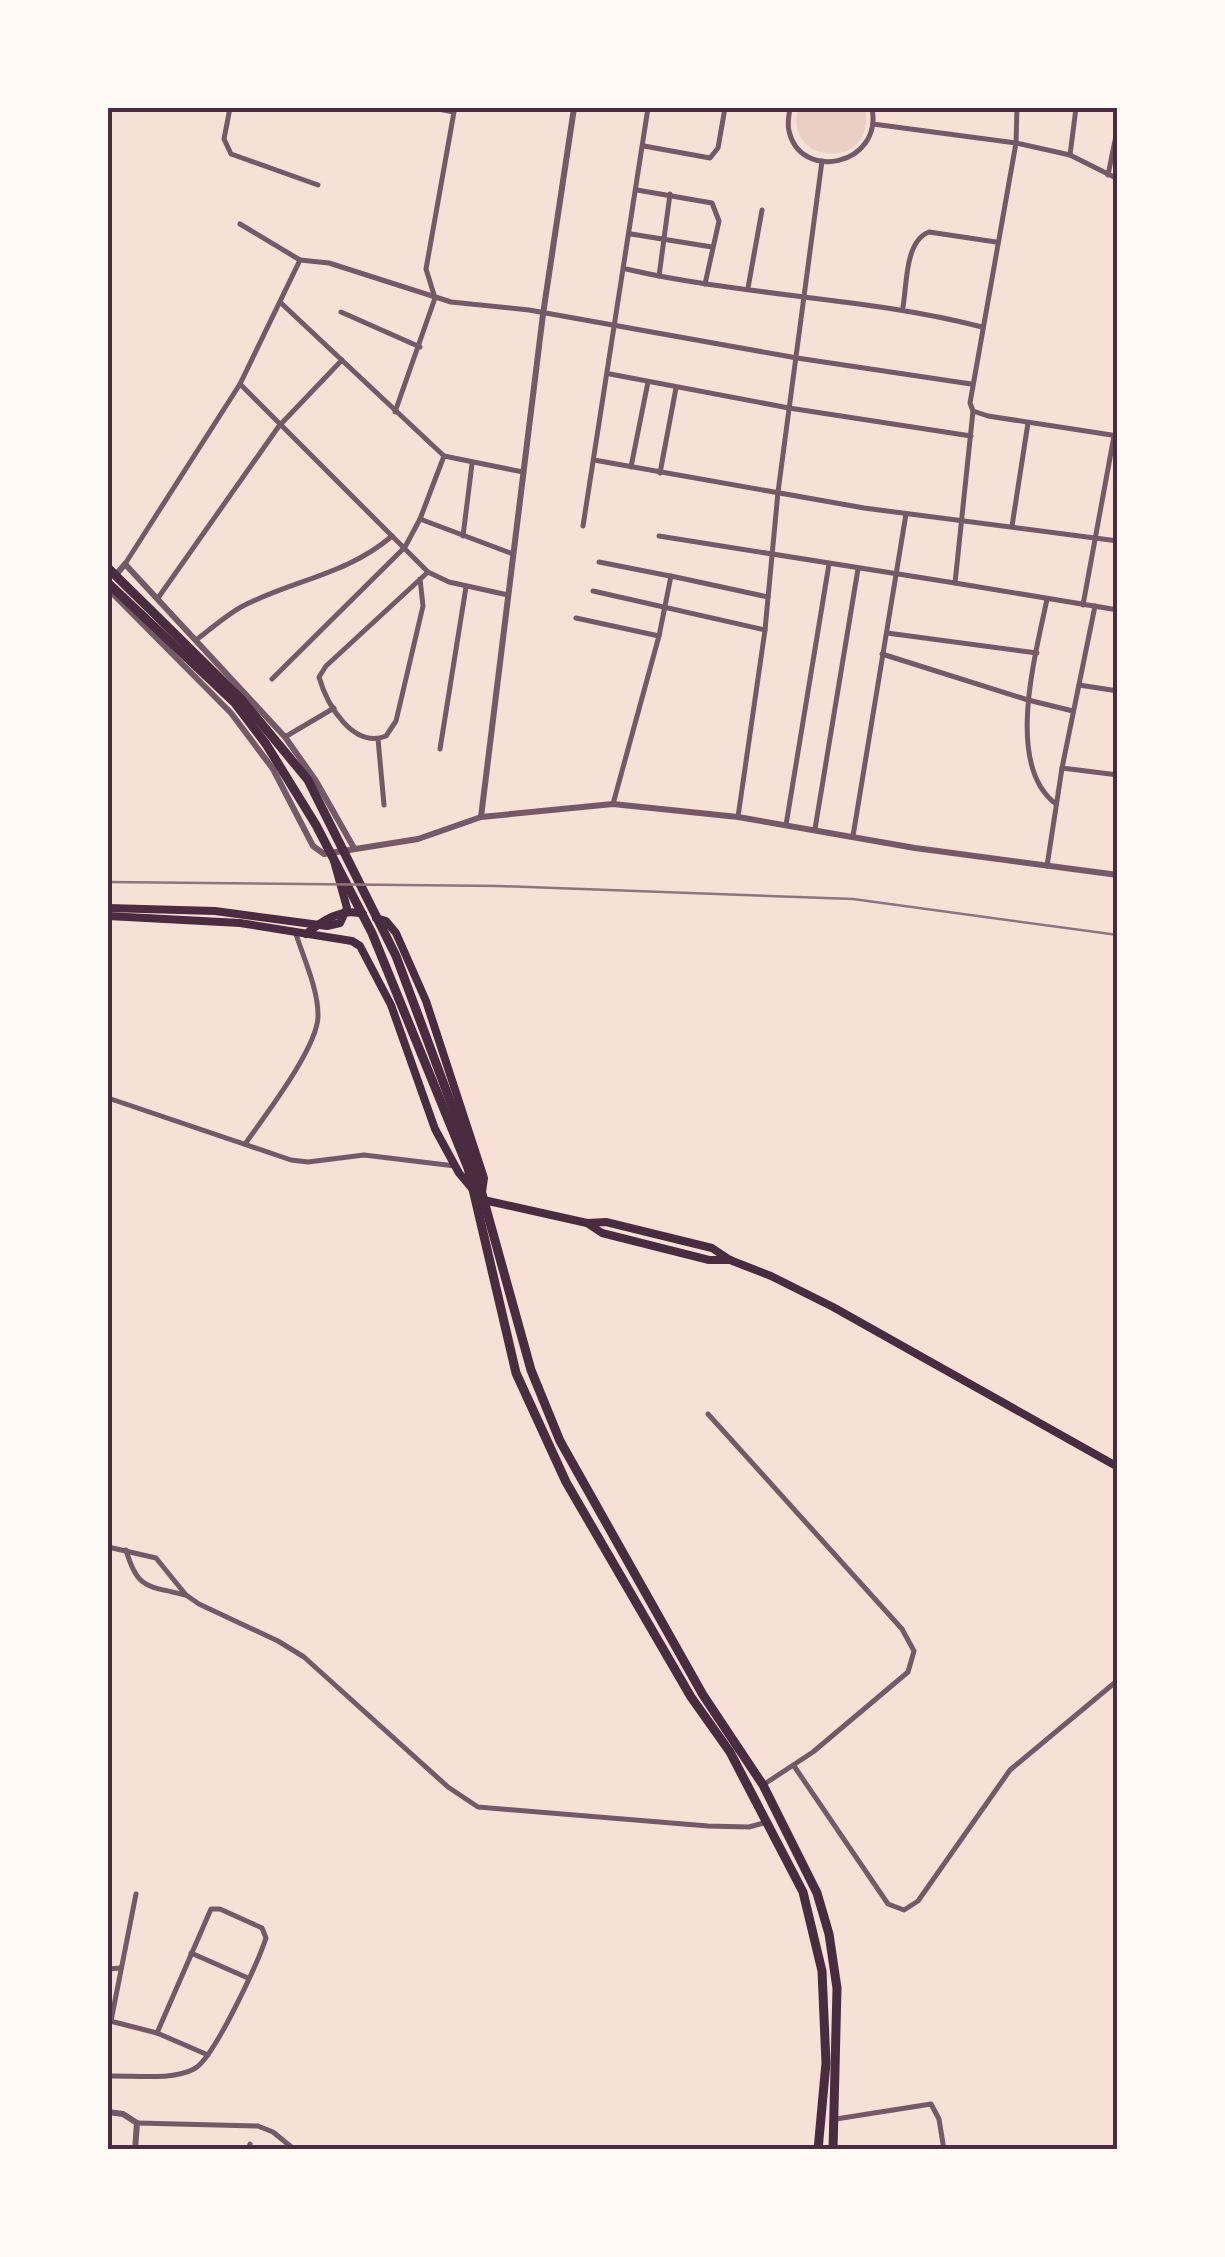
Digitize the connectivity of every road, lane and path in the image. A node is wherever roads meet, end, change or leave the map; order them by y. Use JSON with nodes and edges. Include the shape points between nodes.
{"nodes":[{"id":1,"x":230,"y":108,"type":"edge"},
{"id":2,"x":433,"y":108,"type":"edge"},
{"id":3,"x":574,"y":108,"type":"edge"},
{"id":4,"x":648,"y":108,"type":"edge"},
{"id":5,"x":725,"y":108,"type":"edge"},
{"id":6,"x":779,"y":108,"type":"edge"},
{"id":7,"x":790,"y":108,"type":"edge"},
{"id":8,"x":872,"y":108,"type":"edge"},
{"id":9,"x":1017,"y":108,"type":"edge"},
{"id":10,"x":1076,"y":108,"type":"edge"},
{"id":11,"x":455,"y":110,"type":"edge"},
{"id":12,"x":874,"y":124,"type":"junction"},
{"id":13,"x":1118,"y":126,"type":"edge"},
{"id":14,"x":1016,"y":143,"type":"junction"},
{"id":15,"x":643,"y":146,"type":"junction"},
{"id":16,"x":1070,"y":155,"type":"junction"},
{"id":17,"x":822,"y":161,"type":"junction"},
{"id":18,"x":1108,"y":175,"type":"junction"},
{"id":19,"x":1118,"y":179,"type":"edge"},
{"id":20,"x":318,"y":185,"type":"dead end"},
{"id":21,"x":637,"y":190,"type":"junction"},
{"id":22,"x":670,"y":194,"type":"junction"},
{"id":23,"x":762,"y":210,"type":"dead end"},
{"id":24,"x":240,"y":224,"type":"dead end"},
{"id":25,"x":630,"y":234,"type":"junction"},
{"id":26,"x":663,"y":239,"type":"junction"},
{"id":27,"x":996,"y":242,"type":"junction"},
{"id":28,"x":712,"y":247,"type":"junction"},
{"id":29,"x":300,"y":260,"type":"junction"},
{"id":30,"x":625,"y":269,"type":"junction"},
{"id":31,"x":659,"y":277,"type":"junction"},
{"id":32,"x":704,"y":284,"type":"junction"},
{"id":33,"x":748,"y":288,"type":"junction"},
{"id":34,"x":805,"y":297,"type":"junction"},
{"id":35,"x":436,"y":298,"type":"junction"},
{"id":36,"x":281,"y":303,"type":"junction"},
{"id":37,"x":902,"y":309,"type":"junction"},
{"id":38,"x":340,"y":312,"type":"dead end"},
{"id":39,"x":542,"y":314,"type":"junction"},
{"id":40,"x":982,"y":326,"type":"junction"},
{"id":41,"x":616,"y":328,"type":"junction"},
{"id":42,"x":420,"y":347,"type":"junction"},
{"id":43,"x":797,"y":358,"type":"junction"},
{"id":44,"x":342,"y":360,"type":"junction"},
{"id":45,"x":609,"y":374,"type":"junction"},
{"id":46,"x":648,"y":382,"type":"junction"},
{"id":47,"x":240,"y":384,"type":"junction"},
{"id":48,"x":972,"y":384,"type":"junction"},
{"id":49,"x":676,"y":388,"type":"junction"},
{"id":50,"x":790,"y":408,"type":"junction"},
{"id":51,"x":973,"y":411,"type":"junction"},
{"id":52,"x":395,"y":412,"type":"junction"},
{"id":53,"x":1028,"y":423,"type":"junction"},
{"id":54,"x":279,"y":426,"type":"junction"},
{"id":55,"x":972,"y":436,"type":"junction"},
{"id":56,"x":1116,"y":436,"type":"edge"},
{"id":57,"x":444,"y":456,"type":"junction"},
{"id":58,"x":594,"y":460,"type":"junction"},
{"id":59,"x":472,"y":464,"type":"junction"},
{"id":60,"x":631,"y":468,"type":"junction"},
{"id":61,"x":523,"y":472,"type":"junction"},
{"id":62,"x":660,"y":474,"type":"junction"},
{"id":63,"x":778,"y":492,"type":"junction"},
{"id":64,"x":906,"y":514,"type":"junction"},
{"id":65,"x":961,"y":518,"type":"junction"},
{"id":66,"x":420,"y":520,"type":"junction"},
{"id":67,"x":583,"y":526,"type":"dead end"},
{"id":68,"x":1012,"y":526,"type":"junction"},
{"id":69,"x":392,"y":536,"type":"junction"},
{"id":70,"x":659,"y":536,"type":"dead end"},
{"id":71,"x":463,"y":537,"type":"junction"},
{"id":72,"x":1096,"y":538,"type":"junction"},
{"id":73,"x":1118,"y":542,"type":"edge"},
{"id":74,"x":405,"y":547,"type":"junction"},
{"id":75,"x":513,"y":554,"type":"junction"},
{"id":76,"x":771,"y":555,"type":"junction"},
{"id":77,"x":599,"y":562,"type":"dead end"},
{"id":78,"x":124,"y":564,"type":"junction"},
{"id":79,"x":829,"y":564,"type":"junction"},
{"id":80,"x":858,"y":570,"type":"junction"},
{"id":81,"x":428,"y":572,"type":"junction"},
{"id":82,"x":898,"y":574,"type":"junction"},
{"id":83,"x":671,"y":576,"type":"junction"},
{"id":84,"x":112,"y":579,"type":"edge"},
{"id":85,"x":420,"y":580,"type":"junction"},
{"id":86,"x":956,"y":583,"type":"junction"},
{"id":87,"x":466,"y":587,"type":"junction"},
{"id":88,"x":592,"y":591,"type":"dead end"},
{"id":89,"x":508,"y":596,"type":"junction"},
{"id":90,"x":768,"y":597,"type":"junction"},
{"id":91,"x":1047,"y":599,"type":"junction"},
{"id":92,"x":156,"y":600,"type":"junction"},
{"id":93,"x":1083,"y":605,"type":"junction"},
{"id":94,"x":1095,"y":606,"type":"junction"},
{"id":95,"x":664,"y":608,"type":"junction"},
{"id":96,"x":1118,"y":610,"type":"edge"},
{"id":97,"x":576,"y":618,"type":"dead end"},
{"id":98,"x":766,"y":630,"type":"junction"},
{"id":99,"x":886,"y":633,"type":"junction"},
{"id":100,"x":658,"y":636,"type":"junction"},
{"id":101,"x":194,"y":642,"type":"junction"},
{"id":102,"x":1036,"y":653,"type":"junction"},
{"id":103,"x":882,"y":654,"type":"junction"},
{"id":104,"x":272,"y":679,"type":"dead end"},
{"id":105,"x":1080,"y":685,"type":"junction"},
{"id":106,"x":1118,"y":691,"type":"edge"},
{"id":107,"x":1028,"y":700,"type":"junction"},
{"id":108,"x":334,"y":708,"type":"junction"},
{"id":109,"x":1073,"y":711,"type":"junction"},
{"id":110,"x":286,"y":737,"type":"junction"},
{"id":111,"x":378,"y":740,"type":"junction"},
{"id":112,"x":440,"y":748,"type":"dead end"},
{"id":113,"x":1062,"y":768,"type":"junction"},
{"id":114,"x":1118,"y":775,"type":"edge"},
{"id":115,"x":613,"y":804,"type":"junction"},
{"id":116,"x":1056,"y":804,"type":"junction"},
{"id":117,"x":384,"y":805,"type":"dead end"},
{"id":118,"x":481,"y":816,"type":"junction"},
{"id":119,"x":738,"y":817,"type":"junction"},
{"id":120,"x":786,"y":824,"type":"junction"},
{"id":121,"x":815,"y":829,"type":"junction"},
{"id":122,"x":853,"y":836,"type":"junction"},
{"id":123,"x":354,"y":848,"type":"junction"},
{"id":124,"x":333,"y":858,"type":"junction"},
{"id":125,"x":1047,"y":866,"type":"junction"},
{"id":126,"x":1118,"y":875,"type":"edge"},
{"id":127,"x":108,"y":908,"type":"edge"},
{"id":128,"x":108,"y":916,"type":"edge"},
{"id":129,"x":294,"y":932,"type":"junction"},
{"id":130,"x":306,"y":934,"type":"junction"},
{"id":131,"x":108,"y":1098,"type":"edge"},
{"id":132,"x":245,"y":1144,"type":"junction"},
{"id":133,"x":455,"y":1166,"type":"junction"},
{"id":134,"x":471,"y":1167,"type":"junction"},
{"id":135,"x":480,"y":1195,"type":"junction"},
{"id":136,"x":708,"y":1414,"type":"dead end"},
{"id":137,"x":1118,"y":1467,"type":"edge"},
{"id":138,"x":108,"y":1547,"type":"edge"},
{"id":139,"x":126,"y":1550,"type":"junction"},
{"id":140,"x":186,"y":1595,"type":"junction"},
{"id":141,"x":1118,"y":1680,"type":"edge"},
{"id":142,"x":794,"y":1766,"type":"junction"},
{"id":143,"x":763,"y":1785,"type":"junction"},
{"id":144,"x":768,"y":1822,"type":"junction"},
{"id":145,"x":136,"y":1894,"type":"dead end"},
{"id":146,"x":191,"y":1953,"type":"junction"},
{"id":147,"x":121,"y":1968,"type":"junction"},
{"id":148,"x":108,"y":1969,"type":"edge"},
{"id":149,"x":249,"y":1978,"type":"junction"},
{"id":150,"x":109,"y":2021,"type":"edge"},
{"id":151,"x":158,"y":2032,"type":"junction"},
{"id":152,"x":208,"y":2055,"type":"junction"},
{"id":153,"x":108,"y":2076,"type":"edge"},
{"id":154,"x":108,"y":2112,"type":"edge"},
{"id":155,"x":836,"y":2120,"type":"junction"},
{"id":156,"x":138,"y":2123,"type":"junction"},
{"id":157,"x":135,"y":2150,"type":"edge"},
{"id":158,"x":295,"y":2150,"type":"edge"},
{"id":159,"x":818,"y":2150,"type":"edge"},
{"id":160,"x":833,"y":2150,"type":"edge"},
{"id":161,"x":944,"y":2150,"type":"edge"}],
"edges":[{"from":1,"to":20,"type":"street","via":[[224,139],[232,154]]},
{"from":2,"to":11,"type":"street"},
{"from":3,"to":39,"type":"street"},
{"from":4,"to":15,"type":"street"},
{"from":5,"to":15,"type":"street","via":[[710,158]]},
{"from":6,"to":7,"type":"street"},
{"from":7,"to":17,"type":"street","via":[[792,139]]},
{"from":8,"to":12,"type":"street"},
{"from":9,"to":14,"type":"street"},
{"from":10,"to":16,"type":"street"},
{"from":11,"to":35,"type":"street","via":[[426,269]]},
{"from":12,"to":14,"type":"street"},
{"from":12,"to":17,"type":"street","via":[[861,150]]},
{"from":13,"to":18,"type":"street"},
{"from":14,"to":16,"type":"street"},
{"from":14,"to":27,"type":"street"},
{"from":15,"to":21,"type":"street"},
{"from":16,"to":18,"type":"street"},
{"from":17,"to":34,"type":"street"},
{"from":18,"to":19,"type":"street"},
{"from":21,"to":22,"type":"street"},
{"from":21,"to":25,"type":"street"},
{"from":22,"to":26,"type":"street"},
{"from":22,"to":28,"type":"street","via":[[712,203],[719,222]]},
{"from":23,"to":33,"type":"street"},
{"from":24,"to":29,"type":"street"},
{"from":25,"to":26,"type":"street"},
{"from":25,"to":30,"type":"street"},
{"from":26,"to":28,"type":"street"},
{"from":26,"to":31,"type":"street"},
{"from":27,"to":37,"type":"street","via":[[922,235]]},
{"from":27,"to":40,"type":"street"},
{"from":28,"to":32,"type":"street"},
{"from":29,"to":35,"type":"street","via":[[329,262]]},
{"from":29,"to":36,"type":"street"},
{"from":30,"to":31,"type":"street"},
{"from":30,"to":41,"type":"street"},
{"from":31,"to":32,"type":"street"},
{"from":32,"to":33,"type":"street"},
{"from":33,"to":34,"type":"street"},
{"from":34,"to":37,"type":"street"},
{"from":34,"to":43,"type":"street"},
{"from":35,"to":39,"type":"street"},
{"from":35,"to":42,"type":"street"},
{"from":36,"to":44,"type":"street"},
{"from":36,"to":47,"type":"street"},
{"from":37,"to":40,"type":"street"},
{"from":38,"to":42,"type":"street"},
{"from":39,"to":41,"type":"street"},
{"from":39,"to":61,"type":"street"},
{"from":40,"to":48,"type":"street"},
{"from":41,"to":43,"type":"street"},
{"from":41,"to":45,"type":"street"},
{"from":42,"to":52,"type":"street"},
{"from":43,"to":48,"type":"street"},
{"from":43,"to":50,"type":"street"},
{"from":44,"to":52,"type":"street"},
{"from":44,"to":54,"type":"street"},
{"from":45,"to":46,"type":"street"},
{"from":45,"to":58,"type":"street"},
{"from":46,"to":49,"type":"street"},
{"from":46,"to":60,"type":"street"},
{"from":47,"to":54,"type":"street"},
{"from":47,"to":78,"type":"street"},
{"from":48,"to":51,"type":"street"},
{"from":49,"to":50,"type":"street"},
{"from":49,"to":62,"type":"street"},
{"from":50,"to":55,"type":"street"},
{"from":50,"to":63,"type":"street"},
{"from":51,"to":53,"type":"street"},
{"from":51,"to":55,"type":"street"},
{"from":52,"to":57,"type":"street"},
{"from":53,"to":56,"type":"street"},
{"from":53,"to":68,"type":"street"},
{"from":54,"to":69,"type":"street"},
{"from":54,"to":92,"type":"street"},
{"from":55,"to":65,"type":"street"},
{"from":56,"to":72,"type":"street"},
{"from":57,"to":59,"type":"street"},
{"from":57,"to":66,"type":"street"},
{"from":58,"to":60,"type":"street"},
{"from":58,"to":67,"type":"street"},
{"from":59,"to":61,"type":"street"},
{"from":59,"to":71,"type":"street"},
{"from":60,"to":62,"type":"street"},
{"from":61,"to":75,"type":"street"},
{"from":62,"to":63,"type":"street"},
{"from":63,"to":64,"type":"street"},
{"from":63,"to":76,"type":"street"},
{"from":64,"to":65,"type":"street"},
{"from":64,"to":82,"type":"street"},
{"from":65,"to":68,"type":"street"},
{"from":65,"to":86,"type":"street"},
{"from":66,"to":71,"type":"street"},
{"from":66,"to":74,"type":"street"},
{"from":68,"to":72,"type":"street"},
{"from":69,"to":74,"type":"street"},
{"from":69,"to":101,"type":"street","via":[[334,572],[243,606]]},
{"from":70,"to":76,"type":"street"},
{"from":71,"to":75,"type":"street"},
{"from":72,"to":73,"type":"street"},
{"from":72,"to":93,"type":"street"},
{"from":74,"to":81,"type":"street"},
{"from":74,"to":104,"type":"street"},
{"from":75,"to":89,"type":"street"},
{"from":76,"to":79,"type":"street"},
{"from":76,"to":90,"type":"street"},
{"from":77,"to":83,"type":"street"},
{"from":78,"to":84,"type":"street"},
{"from":78,"to":92,"type":"street"},
{"from":79,"to":80,"type":"street"},
{"from":79,"to":120,"type":"street"},
{"from":80,"to":82,"type":"street"},
{"from":80,"to":121,"type":"street"},
{"from":81,"to":85,"type":"street"},
{"from":81,"to":87,"type":"street"},
{"from":82,"to":86,"type":"street"},
{"from":82,"to":99,"type":"street"},
{"from":83,"to":90,"type":"street"},
{"from":83,"to":95,"type":"street"},
{"from":84,"to":123,"type":"street","via":[[128,612],[231,713],[273,769],[316,850]]},
{"from":84,"to":124,"type":"main road","via":[[235,703],[289,778]]},
{"from":84,"to":134,"type":"main road","via":[[242,700],[308,780],[410,989]]},
{"from":85,"to":108,"type":"street","via":[[321,672]]},
{"from":85,"to":111,"type":"street","via":[[423,606],[396,720]]},
{"from":86,"to":91,"type":"street"},
{"from":87,"to":89,"type":"street"},
{"from":87,"to":112,"type":"street"},
{"from":88,"to":95,"type":"street"},
{"from":89,"to":118,"type":"street"},
{"from":90,"to":98,"type":"street"},
{"from":91,"to":93,"type":"street"},
{"from":91,"to":102,"type":"street"},
{"from":92,"to":101,"type":"street"},
{"from":93,"to":94,"type":"street"},
{"from":94,"to":96,"type":"street"},
{"from":94,"to":105,"type":"street"},
{"from":95,"to":98,"type":"street"},
{"from":95,"to":100,"type":"street"},
{"from":97,"to":100,"type":"street"},
{"from":98,"to":119,"type":"street"},
{"from":99,"to":102,"type":"street"},
{"from":99,"to":103,"type":"street"},
{"from":100,"to":115,"type":"street"},
{"from":101,"to":110,"type":"street"},
{"from":102,"to":107,"type":"street"},
{"from":103,"to":107,"type":"street"},
{"from":103,"to":122,"type":"street"},
{"from":105,"to":106,"type":"street"},
{"from":105,"to":109,"type":"street"},
{"from":107,"to":109,"type":"street"},
{"from":107,"to":116,"type":"street","via":[[1031,766],[1043,794]]},
{"from":108,"to":110,"type":"street"},
{"from":108,"to":111,"type":"street","via":[[356,736]]},
{"from":109,"to":113,"type":"street"},
{"from":110,"to":123,"type":"street"},
{"from":111,"to":117,"type":"street"},
{"from":113,"to":114,"type":"street"},
{"from":113,"to":116,"type":"street"},
{"from":115,"to":118,"type":"street"},
{"from":115,"to":119,"type":"street"},
{"from":116,"to":125,"type":"street"},
{"from":118,"to":123,"type":"street","via":[[418,839]]},
{"from":119,"to":120,"type":"street"},
{"from":120,"to":121,"type":"street"},
{"from":121,"to":122,"type":"street"},
{"from":122,"to":125,"type":"street"},
{"from":124,"to":127,"type":"main road","via":[[347,908],[340,923]]},
{"from":124,"to":134,"type":"main road","via":[[372,933]]},
{"from":125,"to":126,"type":"street"},
{"from":128,"to":129,"type":"main road","via":[[240,922]]},
{"from":129,"to":130,"type":"main road"},
{"from":129,"to":132,"type":"street","via":[[319,1020]]},
{"from":130,"to":133,"type":"main road","via":[[352,941],[367,954]]},
{"from":130,"to":135,"type":"main road","via":[[354,911],[386,921],[396,932],[426,1001],[484,1178]]},
{"from":131,"to":132,"type":"street"},
{"from":132,"to":133,"type":"street","via":[[308,1162],[364,1155]]},
{"from":133,"to":135,"type":"main road"},
{"from":134,"to":135,"type":"main road"},
{"from":135,"to":137,"type":"main road","via":[[771,1276]]},
{"from":135,"to":143,"type":"main road","via":[[531,1370],[560,1441],[703,1695]]},
{"from":135,"to":144,"type":"main road","via":[[516,1373],[566,1482]]},
{"from":136,"to":142,"type":"street","via":[[914,1650],[908,1672]]},
{"from":138,"to":139,"type":"street"},
{"from":139,"to":140,"type":"street","via":[[156,1558]]},
{"from":139,"to":140,"type":"street","via":[[141,1582]]},
{"from":140,"to":144,"type":"street","via":[[304,1657],[478,1807],[740,1828]]},
{"from":141,"to":142,"type":"street","via":[[1010,1770],[918,1901],[904,1910],[888,1904]]},
{"from":142,"to":143,"type":"street"},
{"from":143,"to":155,"type":"main road","via":[[800,1854],[829,1934],[837,1988]]},
{"from":144,"to":159,"type":"main road","via":[[803,1892],[822,1971],[826,2063]]},
{"from":145,"to":147,"type":"street"},
{"from":146,"to":149,"type":"street"},
{"from":146,"to":149,"type":"street","via":[[208,1913],[220,1908],[266,1933]]},
{"from":146,"to":151,"type":"street"},
{"from":147,"to":148,"type":"street"},
{"from":147,"to":150,"type":"street"},
{"from":149,"to":152,"type":"street"},
{"from":150,"to":151,"type":"street"},
{"from":151,"to":152,"type":"street"},
{"from":152,"to":153,"type":"street","via":[[188,2072]]},
{"from":154,"to":156,"type":"street"},
{"from":155,"to":160,"type":"main road"},
{"from":155,"to":161,"type":"street","via":[[930,2104]]},
{"from":156,"to":157,"type":"street"},
{"from":156,"to":158,"type":"street","via":[[258,2126]]}]}
